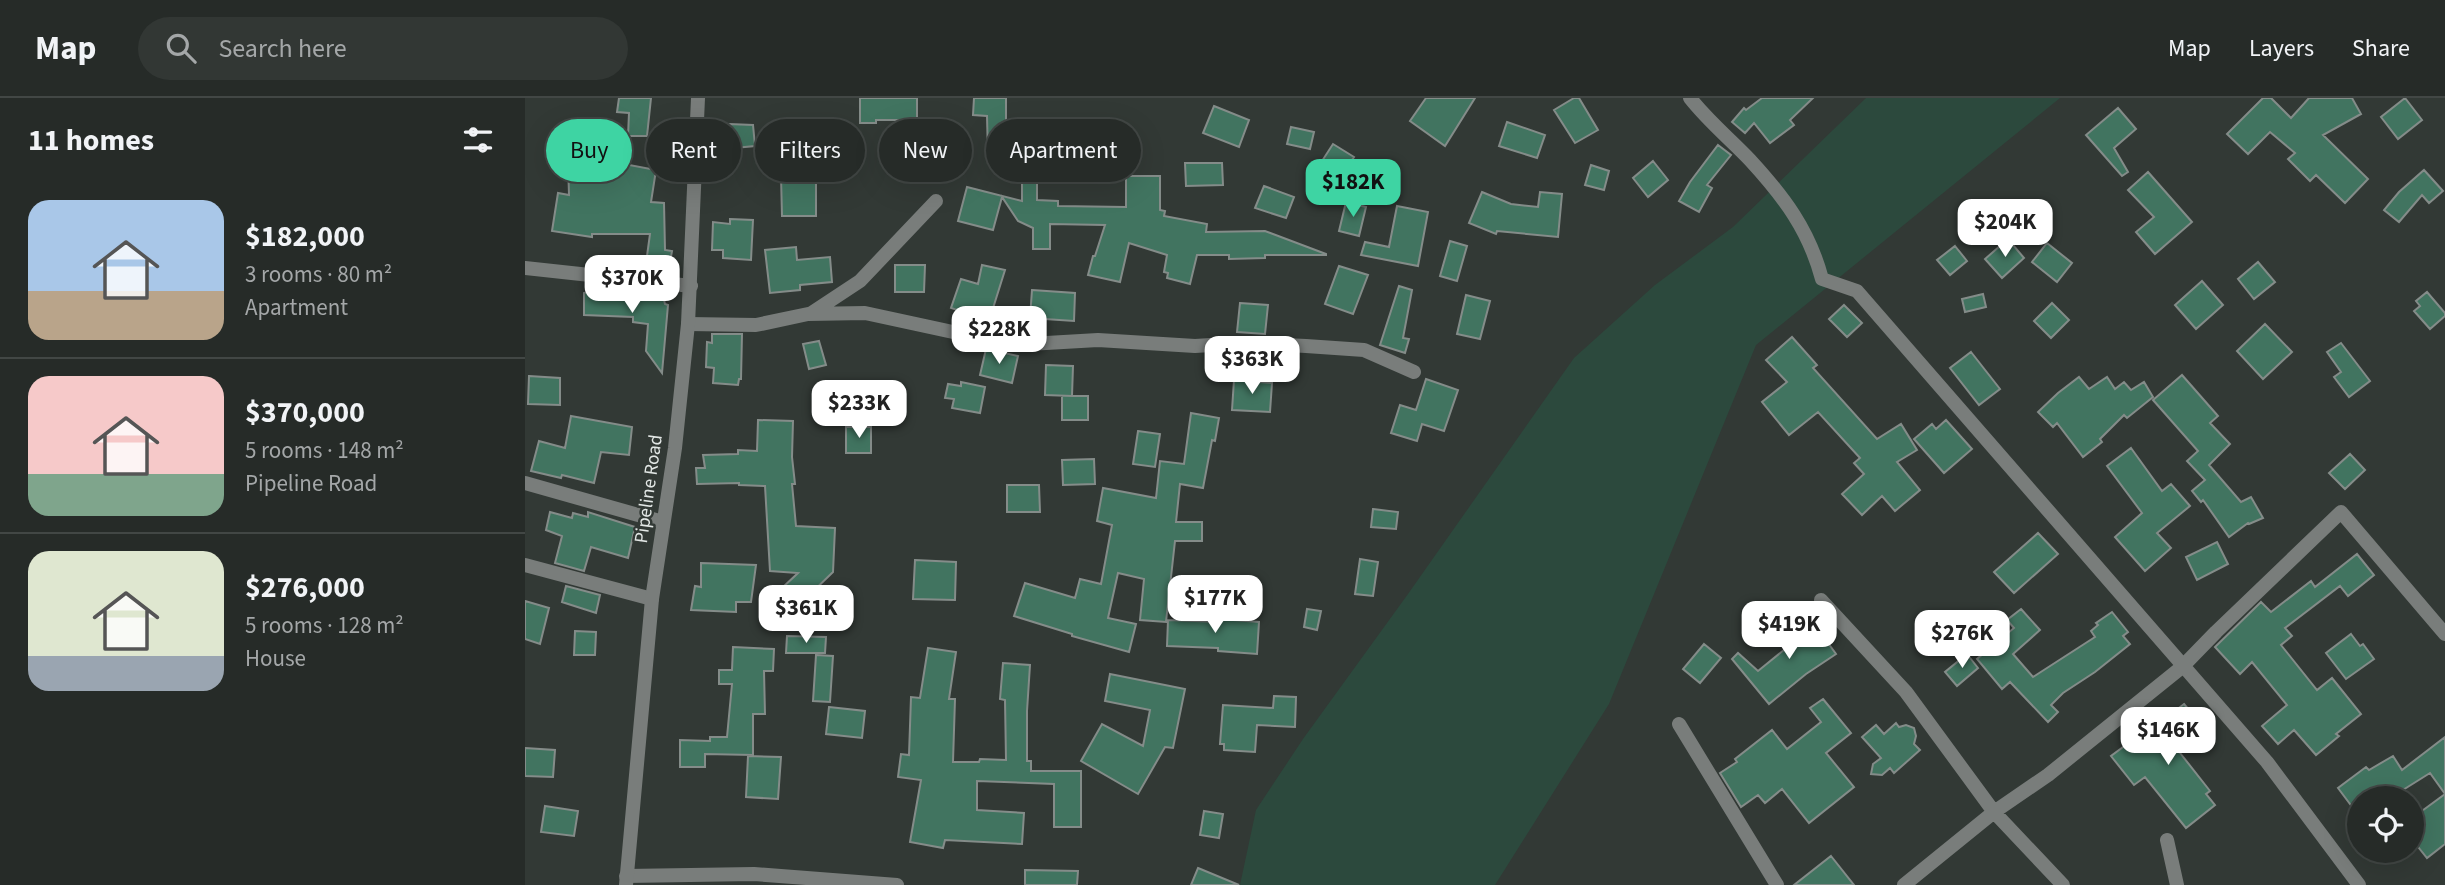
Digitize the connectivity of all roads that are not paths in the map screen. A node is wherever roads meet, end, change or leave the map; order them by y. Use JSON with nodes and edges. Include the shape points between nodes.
{"nodes":[{"id":1,"x":698,"y":98,"type":"edge"},
{"id":2,"x":1690,"y":98,"type":"edge"},
{"id":3,"x":936,"y":201,"type":"dead end"},
{"id":4,"x":525,"y":268,"type":"edge"},
{"id":5,"x":691,"y":286,"type":"junction"},
{"id":6,"x":809,"y":314,"type":"junction"},
{"id":7,"x":688,"y":324,"type":"junction"},
{"id":8,"x":1414,"y":372,"type":"dead end"},
{"id":9,"x":525,"y":483,"type":"edge"},
{"id":10,"x":663,"y":522,"type":"junction"},
{"id":11,"x":525,"y":565,"type":"edge"},
{"id":12,"x":652,"y":599,"type":"junction"},
{"id":13,"x":1821,"y":600,"type":"dead end"},
{"id":14,"x":2445,"y":634,"type":"edge"},
{"id":15,"x":2182,"y":667,"type":"junction"},
{"id":16,"x":1679,"y":724,"type":"dead end"},
{"id":17,"x":1994,"y":812,"type":"junction"},
{"id":18,"x":2167,"y":840,"type":"dead end"},
{"id":19,"x":626,"y":881,"type":"edge"},
{"id":20,"x":897,"y":885,"type":"edge"},
{"id":21,"x":1777,"y":885,"type":"edge"},
{"id":22,"x":1904,"y":885,"type":"edge"},
{"id":23,"x":2063,"y":885,"type":"edge"},
{"id":24,"x":2177,"y":885,"type":"edge"},
{"id":25,"x":2359,"y":885,"type":"edge"}],
"edges":[{"from":1,"to":5,"type":"street","name":"Pipeline Road"},
{"from":2,"to":15,"type":"street","via":[[1800,220],[1822,279],[1857,291]]},
{"from":3,"to":6,"type":"street","via":[[860,281]]},
{"from":4,"to":5,"type":"street"},
{"from":5,"to":7,"type":"street","name":"Pipeline Road"},
{"from":6,"to":7,"type":"street","via":[[756,325]]},
{"from":6,"to":8,"type":"street","via":[[865,313],[1013,345],[1098,340],[1364,350]]},
{"from":7,"to":10,"type":"street","name":"Pipeline Road"},
{"from":9,"to":10,"type":"street"},
{"from":10,"to":12,"type":"street","name":"Pipeline Road"},
{"from":11,"to":12,"type":"street"},
{"from":12,"to":19,"type":"street","name":"Pipeline Road"},
{"from":13,"to":17,"type":"street","via":[[1906,692]]},
{"from":14,"to":15,"type":"street","via":[[2341,512]]},
{"from":15,"to":17,"type":"street","via":[[2048,775]]},
{"from":15,"to":25,"type":"street","via":[[2267,762]]},
{"from":16,"to":21,"type":"street"},
{"from":17,"to":22,"type":"street"},
{"from":17,"to":23,"type":"street"},
{"from":18,"to":24,"type":"street"},
{"from":19,"to":20,"type":"street","via":[[754,874]]}]}
